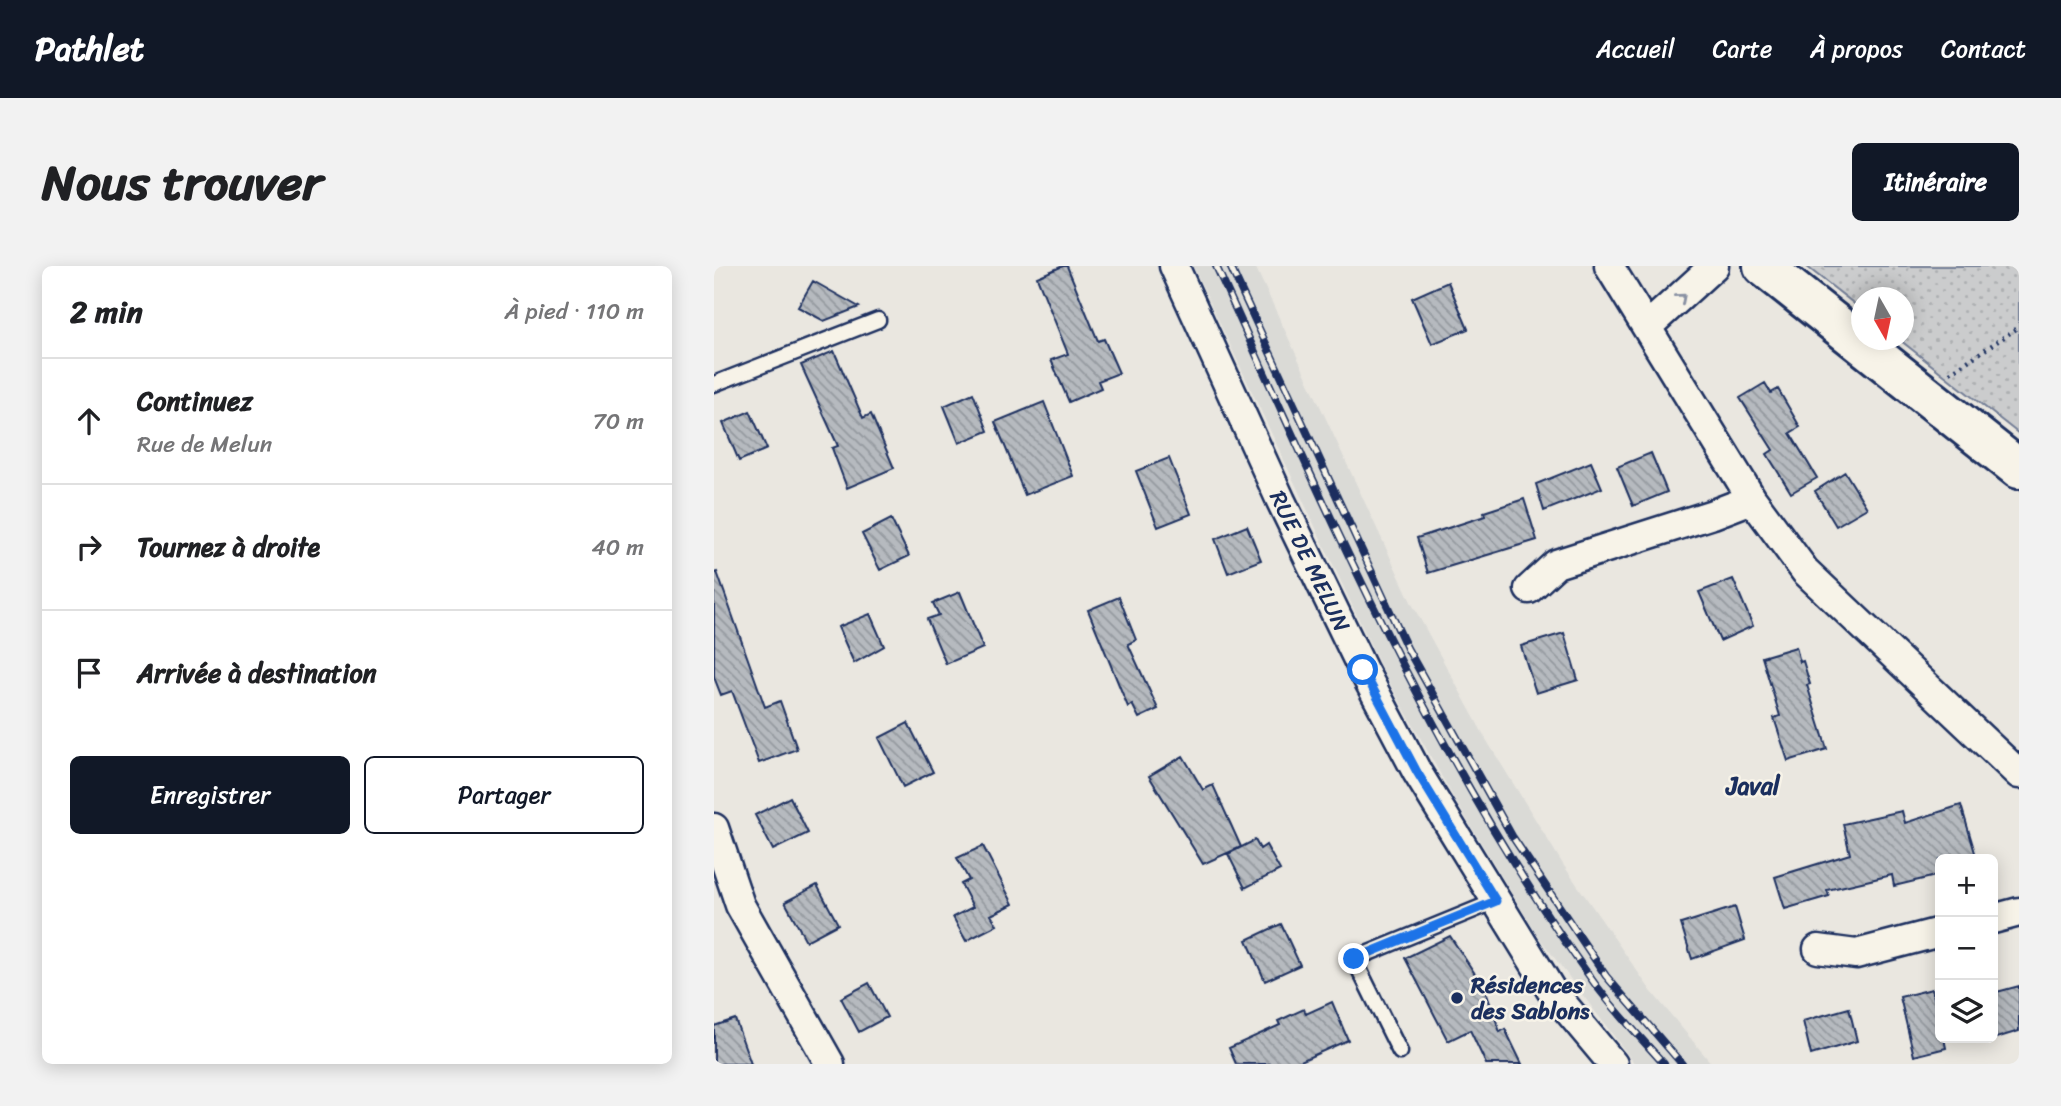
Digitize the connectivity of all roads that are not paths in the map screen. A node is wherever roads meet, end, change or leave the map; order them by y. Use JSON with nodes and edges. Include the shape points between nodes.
{"nodes":[{"id":1,"x":1174,"y":266,"type":"edge"},
{"id":2,"x":1609,"y":266,"type":"edge"},
{"id":3,"x":1714,"y":266,"type":"edge"},
{"id":4,"x":1763,"y":266,"type":"edge"},
{"id":5,"x":878,"y":320,"type":"dead end"},
{"id":6,"x":1647,"y":327,"type":"junction"},
{"id":7,"x":714,"y":384,"type":"edge"},
{"id":8,"x":2019,"y":469,"type":"edge"},
{"id":9,"x":1752,"y":499,"type":"junction"},
{"id":10,"x":1529,"y":589,"type":"dead end"},
{"id":11,"x":2019,"y":774,"type":"edge"},
{"id":12,"x":714,"y":828,"type":"edge"},
{"id":13,"x":1496,"y":901,"type":"junction"},
{"id":14,"x":2019,"y":912,"type":"edge"},
{"id":15,"x":1998,"y":918,"type":"edge"},
{"id":16,"x":1935,"y":933,"type":"edge"},
{"id":17,"x":1818,"y":949,"type":"dead end"},
{"id":18,"x":1400,"y":1052,"type":"dead end"},
{"id":19,"x":830,"y":1064,"type":"edge"},
{"id":20,"x":1613,"y":1064,"type":"edge"}],
"edges":[{"from":1,"to":13,"type":"street","name":"RUE DE MELUN","via":[[1363,670],[1417,772]]},
{"from":2,"to":6,"type":"street"},
{"from":6,"to":3,"type":"street","one_way":true},
{"from":4,"to":8,"type":"main road"},
{"from":5,"to":7,"type":"lane"},
{"from":6,"to":9,"type":"street"},
{"from":9,"to":10,"type":"street","via":[[1556,564]]},
{"from":9,"to":11,"type":"street","via":[[1805,571]]},
{"from":12,"to":19,"type":"street","via":[[740,905]]},
{"from":13,"to":18,"type":"lane","via":[[1354,959]]},
{"from":13,"to":20,"type":"street","name":"RUE DE MELUN","via":[[1552,990]]},
{"from":14,"to":15,"type":"street"},
{"from":16,"to":17,"type":"street","via":[[1856,954]]}]}
